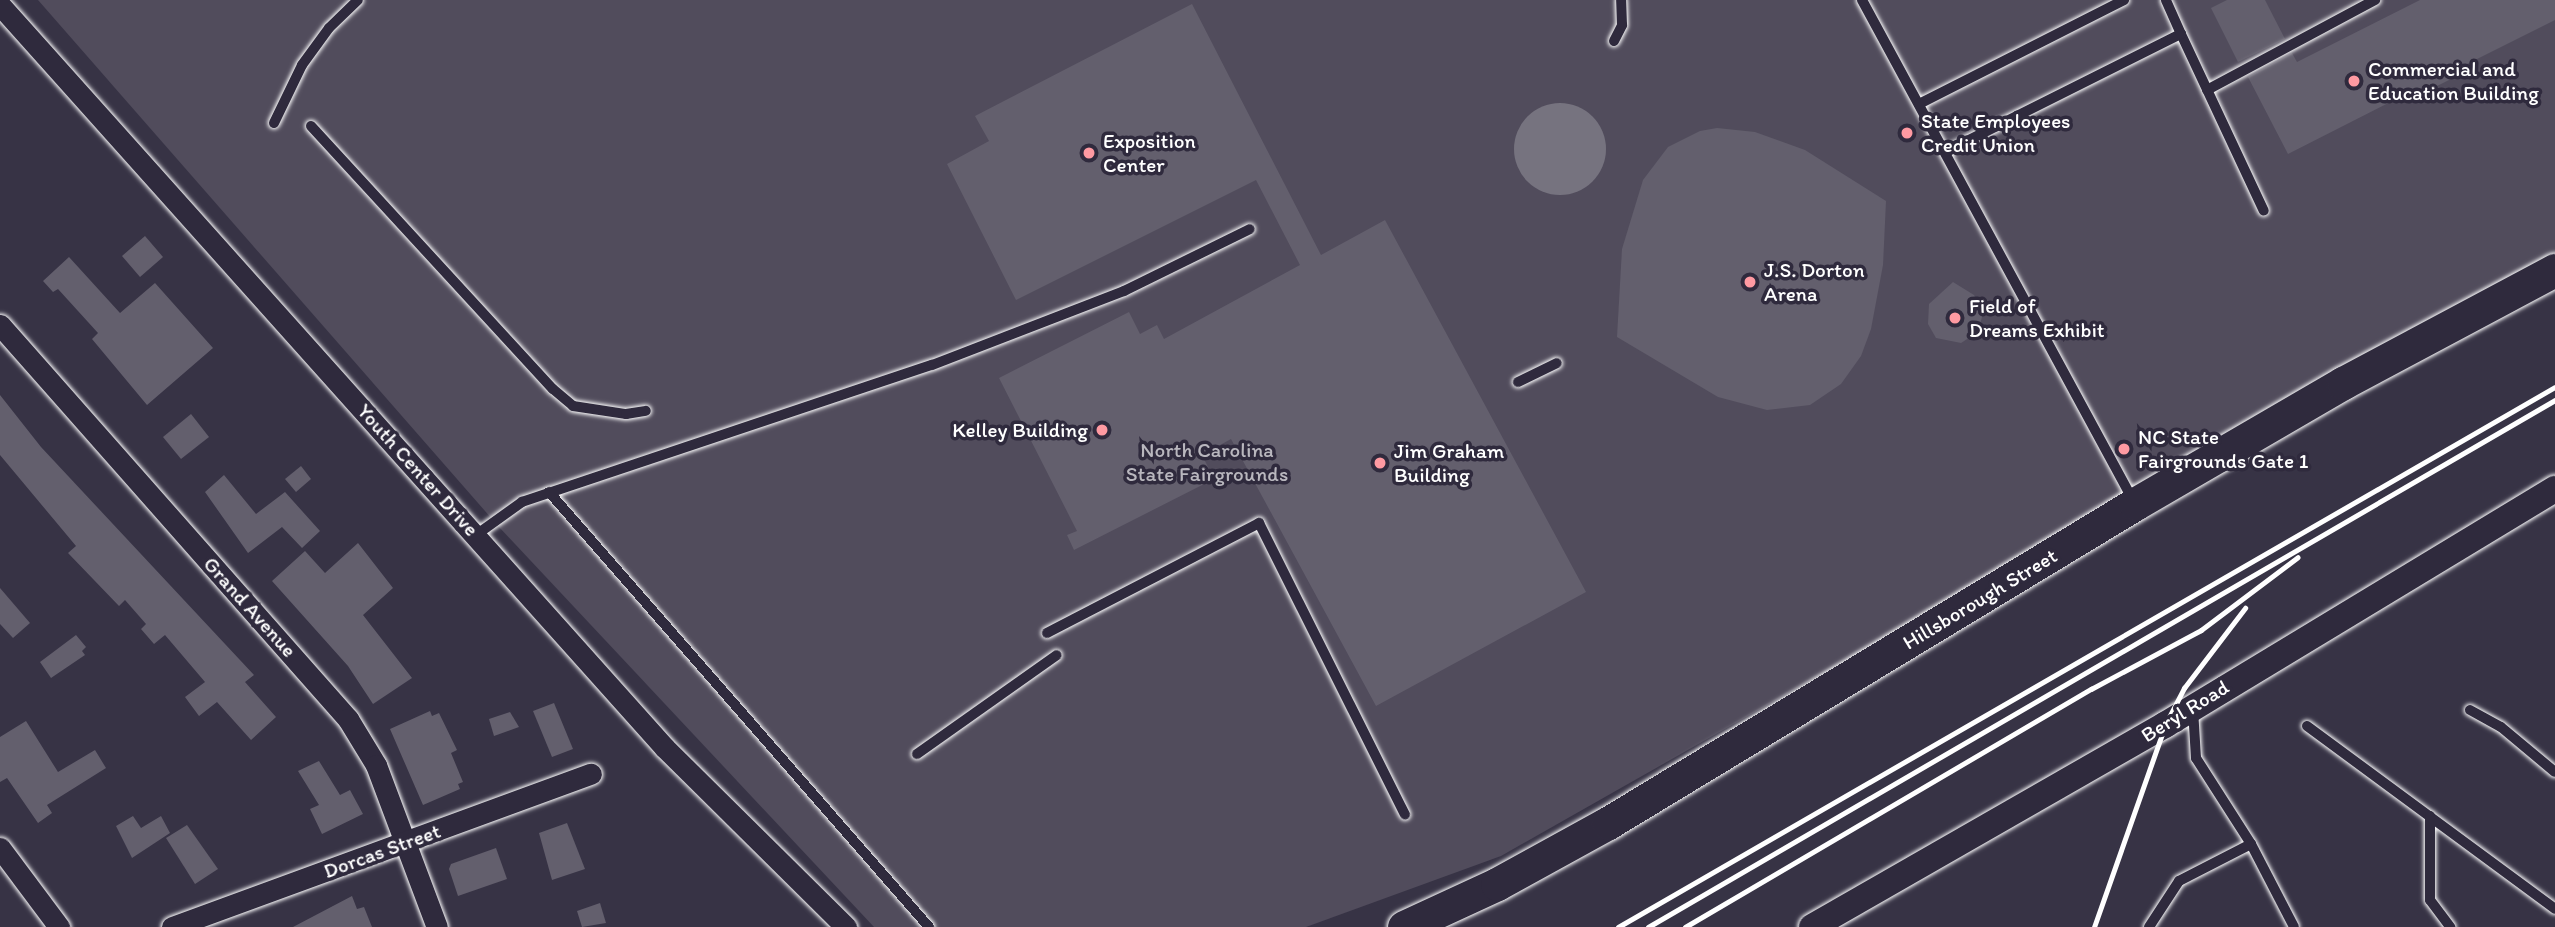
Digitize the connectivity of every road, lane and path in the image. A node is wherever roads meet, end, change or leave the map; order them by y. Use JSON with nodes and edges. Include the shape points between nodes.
{"nodes":[{"id":1,"x":358,"y":0,"type":"edge"},
{"id":2,"x":1622,"y":0,"type":"edge"},
{"id":3,"x":1862,"y":0,"type":"edge"},
{"id":4,"x":2124,"y":0,"type":"edge"},
{"id":5,"x":2166,"y":0,"type":"edge"},
{"id":6,"x":2375,"y":0,"type":"edge"},
{"id":7,"x":0,"y":5,"type":"edge"},
{"id":8,"x":2181,"y":34,"type":"junction"},
{"id":9,"x":1614,"y":41,"type":"dead end"},
{"id":10,"x":2207,"y":90,"type":"junction"},
{"id":11,"x":1919,"y":104,"type":"junction"},
{"id":12,"x":274,"y":122,"type":"dead end"},
{"id":13,"x":311,"y":126,"type":"dead end"},
{"id":14,"x":1945,"y":152,"type":"junction"},
{"id":15,"x":2264,"y":211,"type":"dead end"},
{"id":16,"x":1250,"y":229,"type":"dead end"},
{"id":17,"x":2555,"y":270,"type":"edge"},
{"id":18,"x":0,"y":326,"type":"edge"},
{"id":19,"x":1557,"y":363,"type":"dead end"},
{"id":20,"x":1518,"y":382,"type":"dead end"},
{"id":21,"x":646,"y":411,"type":"dead end"},
{"id":22,"x":2555,"y":489,"type":"edge"},
{"id":23,"x":549,"y":492,"type":"junction"},
{"id":24,"x":2135,"y":504,"type":"junction"},
{"id":25,"x":476,"y":535,"type":"junction"},
{"id":26,"x":1047,"y":633,"type":"dead end"},
{"id":27,"x":1057,"y":655,"type":"dead end"},
{"id":28,"x":2193,"y":706,"type":"junction"},
{"id":29,"x":2470,"y":710,"type":"dead end"},
{"id":30,"x":2306,"y":726,"type":"dead end"},
{"id":31,"x":917,"y":754,"type":"dead end"},
{"id":32,"x":2555,"y":772,"type":"edge"},
{"id":33,"x":591,"y":774,"type":"dead end"},
{"id":34,"x":1405,"y":815,"type":"dead end"},
{"id":35,"x":2430,"y":816,"type":"junction"},
{"id":36,"x":409,"y":842,"type":"junction"},
{"id":37,"x":2251,"y":844,"type":"junction"},
{"id":38,"x":0,"y":848,"type":"edge"},
{"id":39,"x":2555,"y":909,"type":"edge"},
{"id":40,"x":59,"y":927,"type":"edge"},
{"id":41,"x":173,"y":927,"type":"edge"},
{"id":42,"x":437,"y":927,"type":"edge"},
{"id":43,"x":846,"y":927,"type":"edge"},
{"id":44,"x":929,"y":927,"type":"edge"},
{"id":45,"x":1404,"y":927,"type":"edge"},
{"id":46,"x":1812,"y":927,"type":"edge"},
{"id":47,"x":2149,"y":927,"type":"edge"},
{"id":48,"x":2294,"y":927,"type":"edge"},
{"id":49,"x":2450,"y":927,"type":"edge"}],
"edges":[{"from":1,"to":12,"type":"lane","via":[[329,28],[302,65]]},
{"from":2,"to":9,"type":"lane","via":[[1622,26]]},
{"from":3,"to":11,"type":"lane"},
{"from":4,"to":11,"type":"lane"},
{"from":5,"to":8,"type":"lane"},
{"from":6,"to":10,"type":"lane"},
{"from":7,"to":25,"type":"street","name":"Youth Center Drive"},
{"from":8,"to":10,"type":"lane"},
{"from":8,"to":14,"type":"lane"},
{"from":10,"to":15,"type":"lane"},
{"from":11,"to":14,"type":"lane"},
{"from":13,"to":21,"type":"lane","via":[[553,389],[573,406],[626,414]]},
{"from":14,"to":24,"type":"lane"},
{"from":16,"to":23,"type":"lane","via":[[1124,291],[932,365]]},
{"from":17,"to":24,"type":"main road","name":"Hillsborough Street","via":[[2343,383]]},
{"from":18,"to":36,"type":"street","name":"Grand Avenue","via":[[348,719],[376,765]]},
{"from":19,"to":20,"type":"lane"},
{"from":22,"to":28,"type":"street","name":"Beryl Road"},
{"from":23,"to":25,"type":"lane","via":[[522,502]]},
{"from":23,"to":44,"type":"lane"},
{"from":24,"to":45,"type":"main road","name":"Hillsborough Street","via":[[1608,822],[1497,884]]},
{"from":25,"to":43,"type":"street","name":"Youth Center Drive","via":[[665,748]]},
{"from":26,"to":34,"type":"lane","via":[[1259,523]]},
{"from":27,"to":31,"type":"lane"},
{"from":28,"to":37,"type":"lane","via":[[2196,758]]},
{"from":28,"to":46,"type":"street","name":"Beryl Road"},
{"from":29,"to":32,"type":"lane","via":[[2501,727]]},
{"from":30,"to":35,"type":"lane"},
{"from":33,"to":36,"type":"street","name":"Dorcas Street"},
{"from":35,"to":39,"type":"lane"},
{"from":35,"to":49,"type":"lane","via":[[2430,900]]},
{"from":36,"to":41,"type":"street","name":"Dorcas Street"},
{"from":36,"to":42,"type":"street","name":"Grand Avenue"},
{"from":37,"to":47,"type":"lane","via":[[2179,881]]},
{"from":37,"to":48,"type":"lane"},
{"from":38,"to":40,"type":"street"}]}
